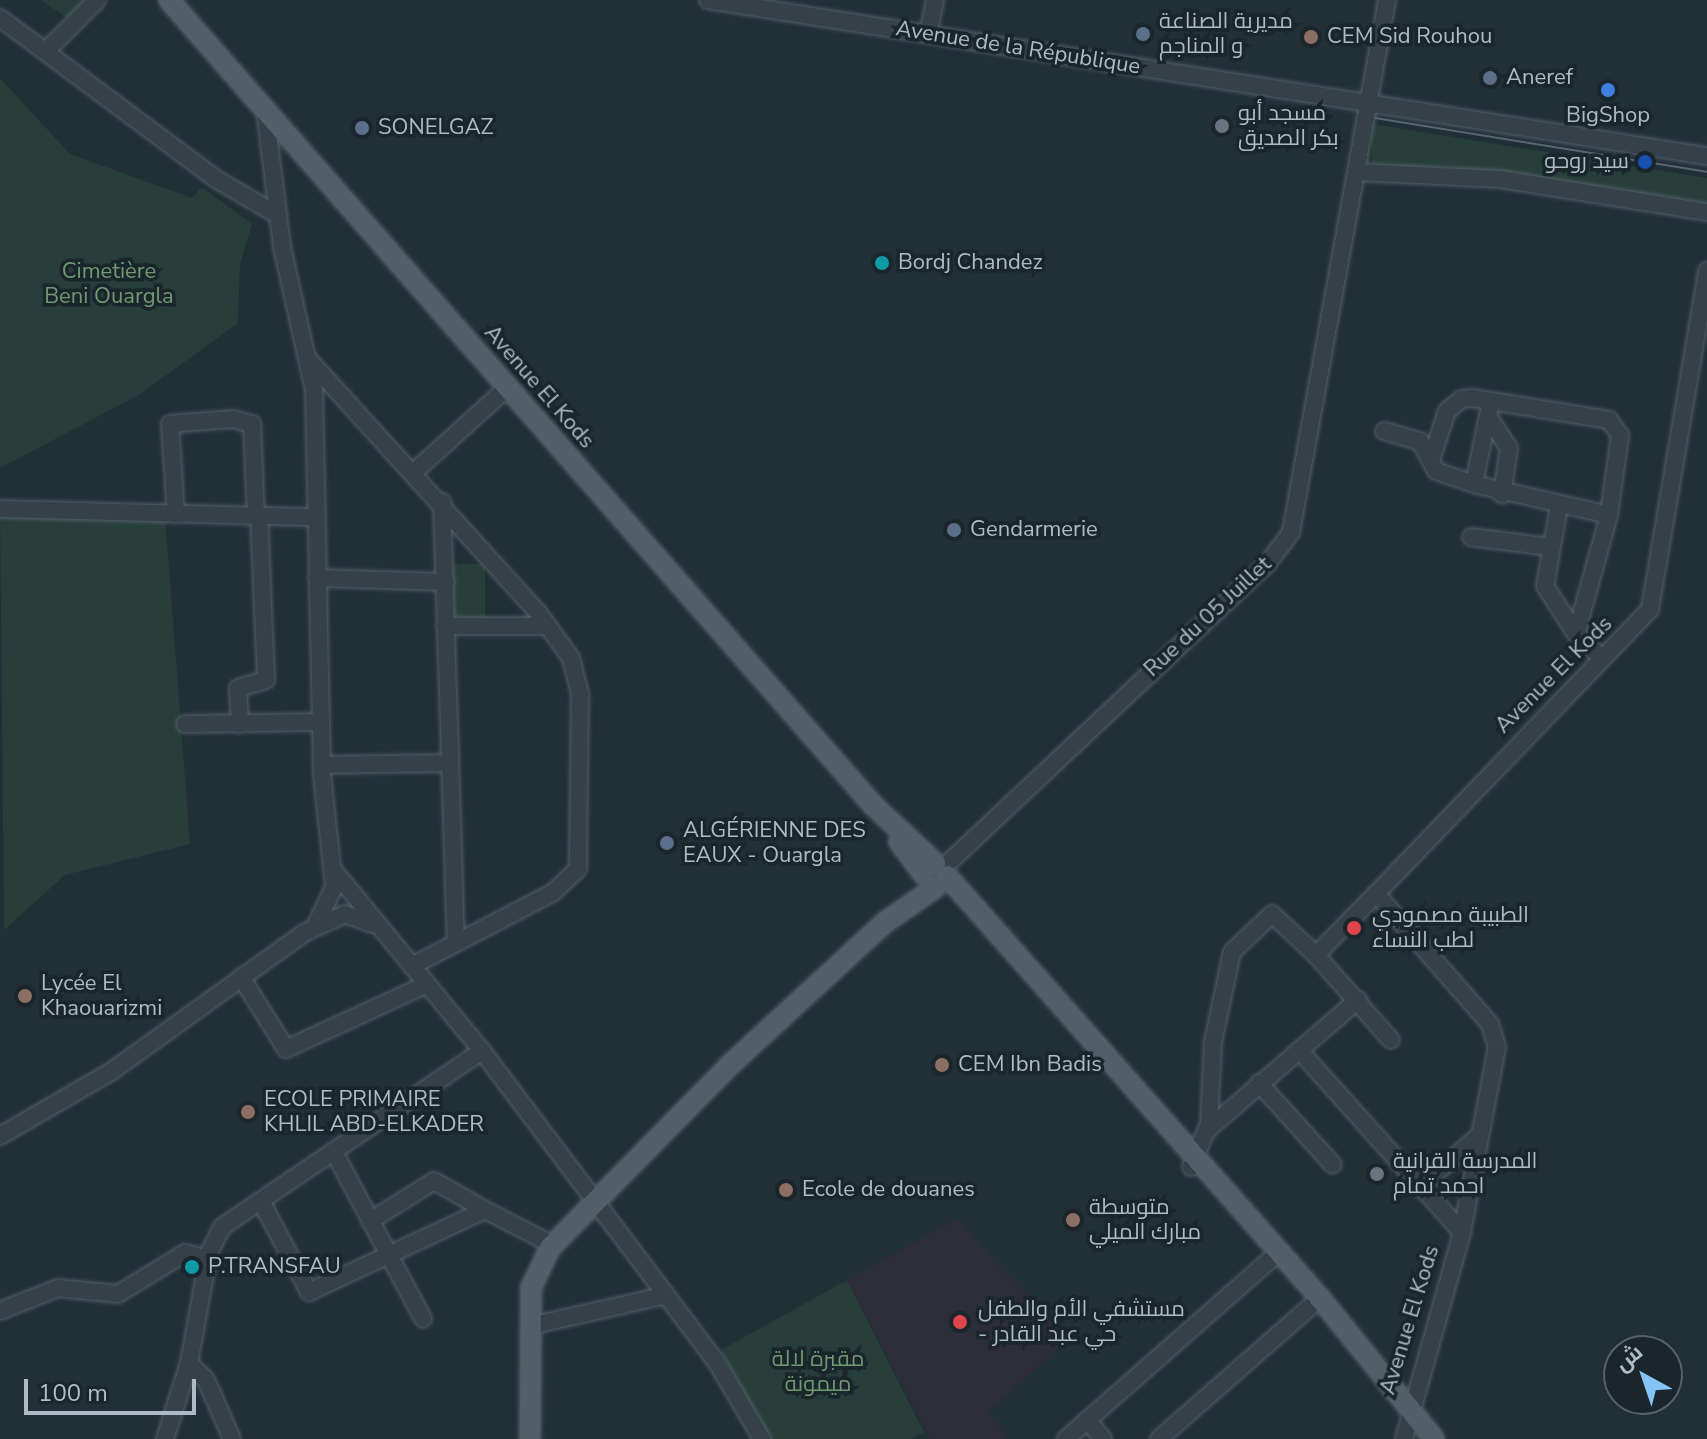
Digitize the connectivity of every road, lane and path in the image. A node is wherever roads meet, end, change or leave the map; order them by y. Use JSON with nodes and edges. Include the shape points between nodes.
{"nodes":[{"id":1,"x":97,"y":0,"type":"edge"},
{"id":2,"x":169,"y":0,"type":"edge"},
{"id":3,"x":708,"y":0,"type":"edge"},
{"id":4,"x":935,"y":0,"type":"edge"},
{"id":5,"x":1387,"y":0,"type":"edge"},
{"id":6,"x":0,"y":18,"type":"edge"},
{"id":7,"x":928,"y":34,"type":"junction"},
{"id":8,"x":47,"y":50,"type":"junction"},
{"id":9,"x":1369,"y":103,"type":"junction"},
{"id":10,"x":265,"y":110,"type":"junction"},
{"id":11,"x":1707,"y":156,"type":"edge"},
{"id":12,"x":1356,"y":172,"type":"junction"},
{"id":13,"x":1707,"y":212,"type":"edge"},
{"id":14,"x":276,"y":214,"type":"junction"},
{"id":15,"x":1707,"y":271,"type":"edge"},
{"id":16,"x":309,"y":360,"type":"junction"},
{"id":17,"x":508,"y":387,"type":"junction"},
{"id":18,"x":1489,"y":408,"type":"junction"},
{"id":19,"x":1384,"y":431,"type":"dead end"},
{"id":20,"x":1431,"y":460,"type":"junction"},
{"id":21,"x":414,"y":472,"type":"junction"},
{"id":22,"x":1474,"y":484,"type":"junction"},
{"id":23,"x":1502,"y":494,"type":"junction"},
{"id":24,"x":442,"y":502,"type":"junction"},
{"id":25,"x":1559,"y":506,"type":"junction"},
{"id":26,"x":0,"y":509,"type":"edge"},
{"id":27,"x":176,"y":514,"type":"junction"},
{"id":28,"x":258,"y":515,"type":"junction"},
{"id":29,"x":1609,"y":515,"type":"junction"},
{"id":30,"x":315,"y":517,"type":"junction"},
{"id":31,"x":1471,"y":537,"type":"dead end"},
{"id":32,"x":1550,"y":547,"type":"junction"},
{"id":33,"x":317,"y":578,"type":"junction"},
{"id":34,"x":446,"y":582,"type":"junction"},
{"id":35,"x":445,"y":626,"type":"junction"},
{"id":36,"x":547,"y":626,"type":"junction"},
{"id":37,"x":1576,"y":634,"type":"junction"},
{"id":38,"x":1602,"y":658,"type":"junction"},
{"id":39,"x":321,"y":722,"type":"junction"},
{"id":40,"x":185,"y":724,"type":"dead end"},
{"id":41,"x":240,"y":724,"type":"junction"},
{"id":42,"x":449,"y":763,"type":"junction"},
{"id":43,"x":322,"y":765,"type":"junction"},
{"id":44,"x":328,"y":856,"type":"junction"},
{"id":45,"x":935,"y":876,"type":"junction"},
{"id":46,"x":1376,"y":894,"type":"junction"},
{"id":47,"x":372,"y":924,"type":"junction"},
{"id":48,"x":315,"y":927,"type":"junction"},
{"id":49,"x":456,"y":943,"type":"junction"},
{"id":50,"x":1316,"y":955,"type":"junction"},
{"id":51,"x":412,"y":966,"type":"junction"},
{"id":52,"x":241,"y":977,"type":"junction"},
{"id":53,"x":427,"y":984,"type":"junction"},
{"id":54,"x":1358,"y":1000,"type":"junction"},
{"id":55,"x":1391,"y":1040,"type":"dead end"},
{"id":56,"x":1299,"y":1050,"type":"junction"},
{"id":57,"x":482,"y":1051,"type":"junction"},
{"id":58,"x":1259,"y":1083,"type":"junction"},
{"id":59,"x":1206,"y":1131,"type":"junction"},
{"id":60,"x":1480,"y":1135,"type":"junction"},
{"id":61,"x":0,"y":1136,"type":"edge"},
{"id":62,"x":334,"y":1152,"type":"junction"},
{"id":63,"x":1193,"y":1162,"type":"junction"},
{"id":64,"x":1333,"y":1165,"type":"dead end"},
{"id":65,"x":1419,"y":1187,"type":"junction"},
{"id":66,"x":593,"y":1198,"type":"junction"},
{"id":67,"x":261,"y":1201,"type":"junction"},
{"id":68,"x":485,"y":1210,"type":"junction"},
{"id":69,"x":370,"y":1221,"type":"junction"},
{"id":70,"x":1462,"y":1232,"type":"junction"},
{"id":71,"x":553,"y":1245,"type":"junction"},
{"id":72,"x":1275,"y":1255,"type":"junction"},
{"id":73,"x":208,"y":1259,"type":"junction"},
{"id":74,"x":391,"y":1259,"type":"junction"},
{"id":75,"x":666,"y":1295,"type":"junction"},
{"id":76,"x":1312,"y":1305,"type":"junction"},
{"id":77,"x":0,"y":1311,"type":"edge"},
{"id":78,"x":423,"y":1319,"type":"dead end"},
{"id":79,"x":530,"y":1326,"type":"junction"},
{"id":80,"x":189,"y":1363,"type":"junction"},
{"id":81,"x":1087,"y":1420,"type":"junction"},
{"id":82,"x":1407,"y":1424,"type":"edge"},
{"id":83,"x":165,"y":1439,"type":"edge"},
{"id":84,"x":232,"y":1439,"type":"edge"},
{"id":85,"x":530,"y":1439,"type":"edge"},
{"id":86,"x":762,"y":1439,"type":"edge"},
{"id":87,"x":1066,"y":1439,"type":"edge"},
{"id":88,"x":1103,"y":1439,"type":"edge"},
{"id":89,"x":1159,"y":1439,"type":"edge"},
{"id":90,"x":1424,"y":1439,"type":"edge"},
{"id":91,"x":1434,"y":1439,"type":"edge"}],
"edges":[{"from":1,"to":8,"type":"street"},
{"from":2,"to":10,"type":"main road","name":"Avenue El Kods"},
{"from":3,"to":7,"type":"street","name":"Avenue de la République"},
{"from":4,"to":7,"type":"street"},
{"from":5,"to":9,"type":"street","name":"Rue du 05 Juillet"},
{"from":6,"to":8,"type":"street"},
{"from":7,"to":9,"type":"street","name":"Avenue de la République"},
{"from":8,"to":14,"type":"street","via":[[216,179]]},
{"from":9,"to":11,"type":"street","name":"Avenue de la République"},
{"from":9,"to":12,"type":"street","name":"Rue du 05 Juillet"},
{"from":10,"to":14,"type":"street"},
{"from":10,"to":17,"type":"main road","name":"Avenue El Kods"},
{"from":12,"to":13,"type":"street","via":[[1500,179]]},
{"from":12,"to":45,"type":"street","name":"Rue du 05 Juillet","via":[[1291,532],[1268,563]]},
{"from":14,"to":16,"type":"street"},
{"from":15,"to":38,"type":"street","name":"Avenue El Kods","via":[[1657,588],[1650,609]]},
{"from":16,"to":21,"type":"street"},
{"from":16,"to":30,"type":"street"},
{"from":17,"to":21,"type":"street"},
{"from":17,"to":45,"type":"main road","name":"Avenue El Kods"},
{"from":18,"to":20,"type":"street","via":[[1455,402]]},
{"from":18,"to":22,"type":"street"},
{"from":18,"to":23,"type":"street","via":[[1509,448]]},
{"from":18,"to":29,"type":"street","via":[[1617,423]]},
{"from":19,"to":20,"type":"street","via":[[1420,441]]},
{"from":20,"to":22,"type":"street","via":[[1436,471]]},
{"from":21,"to":24,"type":"street"},
{"from":22,"to":23,"type":"street"},
{"from":23,"to":25,"type":"street"},
{"from":24,"to":34,"type":"street"},
{"from":24,"to":36,"type":"street"},
{"from":25,"to":29,"type":"street"},
{"from":25,"to":32,"type":"street"},
{"from":26,"to":27,"type":"street"},
{"from":27,"to":28,"type":"street"},
{"from":27,"to":28,"type":"street","via":[[170,424],[233,419],[252,424]]},
{"from":28,"to":30,"type":"street"},
{"from":28,"to":41,"type":"street","via":[[266,680],[238,688]]},
{"from":29,"to":37,"type":"street"},
{"from":30,"to":33,"type":"street"},
{"from":31,"to":32,"type":"street"},
{"from":32,"to":37,"type":"street","via":[[1545,586]]},
{"from":33,"to":34,"type":"street"},
{"from":33,"to":39,"type":"street"},
{"from":34,"to":35,"type":"street"},
{"from":35,"to":36,"type":"street"},
{"from":35,"to":42,"type":"street"},
{"from":36,"to":49,"type":"street","via":[[571,658],[580,693],[581,862],[552,893]]},
{"from":37,"to":38,"type":"street"},
{"from":38,"to":46,"type":"street","name":"Avenue El Kods"},
{"from":39,"to":41,"type":"street"},
{"from":39,"to":43,"type":"street"},
{"from":40,"to":41,"type":"street"},
{"from":42,"to":43,"type":"street"},
{"from":42,"to":49,"type":"street"},
{"from":43,"to":44,"type":"street"},
{"from":44,"to":47,"type":"street"},
{"from":44,"to":48,"type":"street","via":[[333,895]]},
{"from":45,"to":63,"type":"main road","name":"Avenue El Kods"},
{"from":45,"to":66,"type":"main road"},
{"from":46,"to":50,"type":"street"},
{"from":46,"to":60,"type":"street","name":"Avenue El Kods","via":[[1495,1032]]},
{"from":47,"to":48,"type":"street","via":[[345,914]]},
{"from":47,"to":51,"type":"street"},
{"from":48,"to":52,"type":"street"},
{"from":49,"to":51,"type":"street"},
{"from":50,"to":54,"type":"street"},
{"from":50,"to":59,"type":"street","via":[[1272,914],[1232,952],[1213,1042]]},
{"from":51,"to":53,"type":"street"},
{"from":52,"to":53,"type":"street","via":[[286,1049]]},
{"from":52,"to":61,"type":"street","via":[[112,1071]]},
{"from":53,"to":57,"type":"street"},
{"from":54,"to":55,"type":"street"},
{"from":54,"to":56,"type":"street"},
{"from":56,"to":58,"type":"street"},
{"from":56,"to":65,"type":"street"},
{"from":57,"to":62,"type":"street"},
{"from":57,"to":66,"type":"street"},
{"from":58,"to":59,"type":"street"},
{"from":58,"to":64,"type":"street"},
{"from":59,"to":63,"type":"street"},
{"from":60,"to":65,"type":"street"},
{"from":60,"to":70,"type":"street","name":"Avenue El Kods"},
{"from":62,"to":67,"type":"street"},
{"from":62,"to":69,"type":"street"},
{"from":63,"to":72,"type":"main road","name":"Avenue El Kods"},
{"from":65,"to":70,"type":"street"},
{"from":66,"to":71,"type":"main road"},
{"from":66,"to":75,"type":"street"},
{"from":67,"to":73,"type":"street","via":[[222,1227]]},
{"from":67,"to":74,"type":"street","via":[[306,1291]]},
{"from":68,"to":69,"type":"street","via":[[434,1181]]},
{"from":68,"to":71,"type":"street"},
{"from":68,"to":74,"type":"street"},
{"from":69,"to":74,"type":"street"},
{"from":70,"to":82,"type":"street","name":"Avenue El Kods"},
{"from":71,"to":79,"type":"main road","via":[[531,1288]]},
{"from":72,"to":76,"type":"main road","name":"Avenue El Kods"},
{"from":72,"to":81,"type":"street"},
{"from":72,"to":82,"type":"main road","name":"Avenue El Kods"},
{"from":73,"to":77,"type":"street","via":[[185,1253],[118,1294],[58,1288]]},
{"from":73,"to":80,"type":"street"},
{"from":74,"to":78,"type":"street"},
{"from":75,"to":79,"type":"street"},
{"from":75,"to":86,"type":"street"},
{"from":76,"to":82,"type":"main road","name":"Avenue El Kods"},
{"from":76,"to":89,"type":"street"},
{"from":79,"to":85,"type":"main road"},
{"from":80,"to":83,"type":"street"},
{"from":80,"to":84,"type":"street","via":[[206,1380]]},
{"from":81,"to":87,"type":"street"},
{"from":81,"to":88,"type":"street"},
{"from":82,"to":90,"type":"main road"},
{"from":82,"to":91,"type":"main road"}]}
